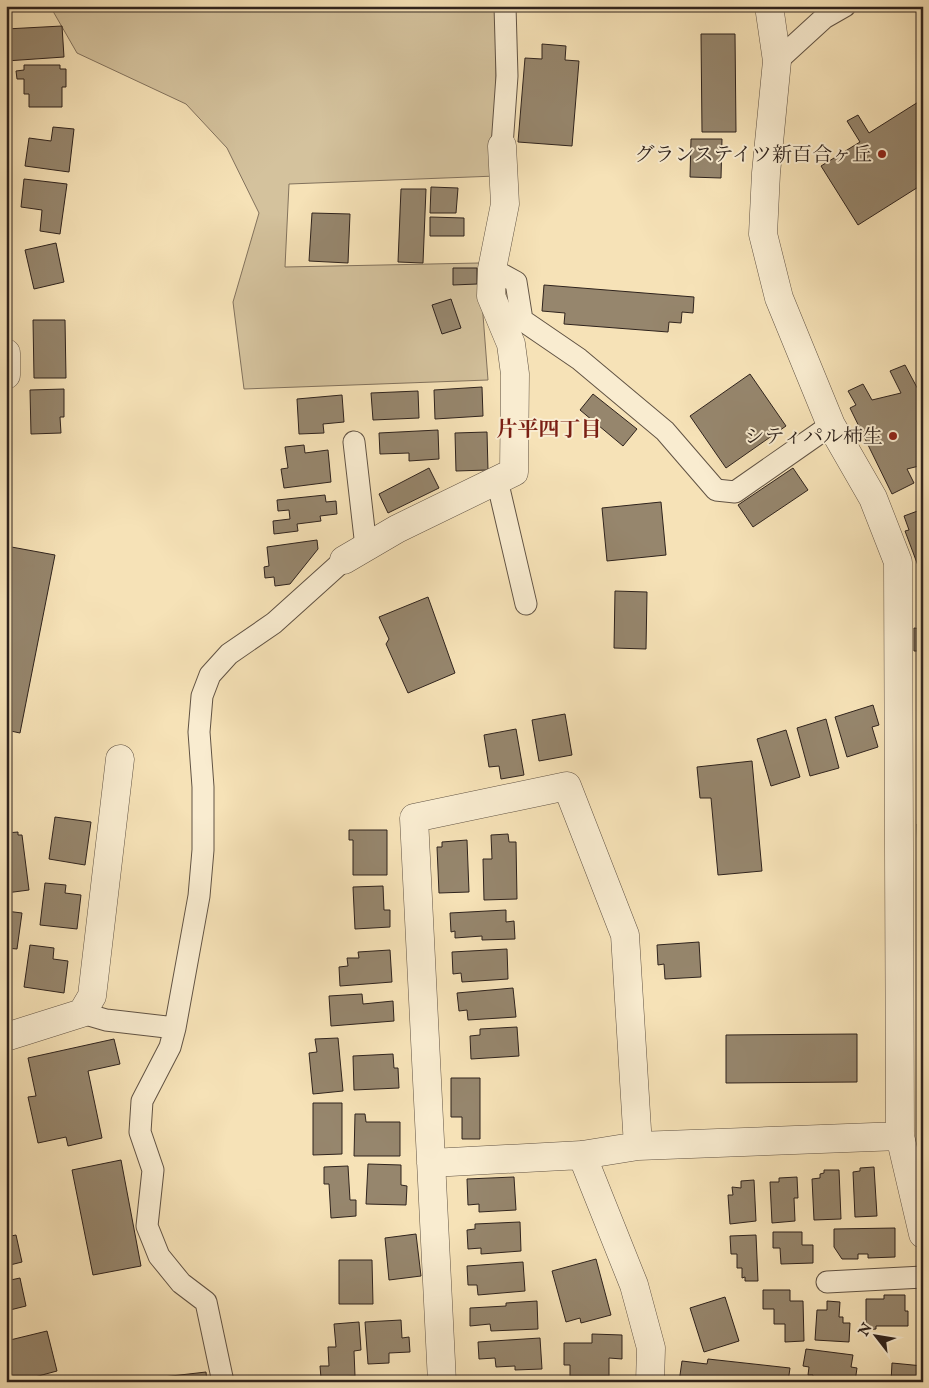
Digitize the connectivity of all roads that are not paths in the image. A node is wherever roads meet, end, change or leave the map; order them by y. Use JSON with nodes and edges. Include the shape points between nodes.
{"nodes":[{"id":1,"x":505,"y":6,"type":"edge"},
{"id":2,"x":769,"y":6,"type":"edge"},
{"id":3,"x":846,"y":6,"type":"edge"},
{"id":4,"x":777,"y":61,"type":"junction"},
{"id":5,"x":502,"y":146,"type":"joint"},
{"id":6,"x":492,"y":269,"type":"junction"},
{"id":7,"x":6,"y":353,"type":"edge"},
{"id":8,"x":6,"y":375,"type":"edge"},
{"id":9,"x":831,"y":425,"type":"junction"},
{"id":10,"x":354,"y":442,"type":"dead end"},
{"id":11,"x":497,"y":480,"type":"junction"},
{"id":12,"x":355,"y":554,"type":"junction"},
{"id":13,"x":526,"y":604,"type":"dead end"},
{"id":14,"x":120,"y":759,"type":"dead end"},
{"id":15,"x":911,"y":775,"type":"edge"},
{"id":16,"x":82,"y":1013,"type":"junction"},
{"id":17,"x":175,"y":1028,"type":"junction"},
{"id":18,"x":6,"y":1037,"type":"edge"},
{"id":19,"x":900,"y":1136,"type":"junction"},
{"id":20,"x":638,"y":1146,"type":"junction"},
{"id":21,"x":582,"y":1155,"type":"junction"},
{"id":22,"x":431,"y":1163,"type":"junction"},
{"id":23,"x":923,"y":1234,"type":"edge"},
{"id":24,"x":923,"y":1276,"type":"edge"},
{"id":25,"x":827,"y":1282,"type":"dead end"},
{"id":26,"x":223,"y":1382,"type":"edge"},
{"id":27,"x":442,"y":1382,"type":"edge"},
{"id":28,"x":650,"y":1382,"type":"edge"}],
"edges":[{"from":1,"to":5,"type":"lane","via":[[507,76]]},
{"from":2,"to":4,"type":"street"},
{"from":3,"to":4,"type":"lane","via":[[824,18]]},
{"from":4,"to":9,"type":"street","via":[[763,234],[779,298]]},
{"from":5,"to":6,"type":"street","via":[[505,204]]},
{"from":6,"to":9,"type":"lane","via":[[516,282],[522,320],[579,359],[665,431],[716,490],[735,492]]},
{"from":6,"to":11,"type":"street","via":[[491,296],[511,344],[515,374],[514,472]]},
{"from":7,"to":8,"type":"street"},
{"from":9,"to":15,"type":"street","via":[[873,498],[898,562]]},
{"from":10,"to":12,"type":"lane"},
{"from":11,"to":12,"type":"street","via":[[397,529]]},
{"from":11,"to":13,"type":"lane"},
{"from":12,"to":17,"type":"lane","via":[[274,623],[229,654],[210,675],[202,696],[199,732],[203,850],[200,896]]},
{"from":14,"to":16,"type":"street","via":[[92,996]]},
{"from":15,"to":19,"type":"street"},
{"from":16,"to":17,"type":"lane","via":[[106,1020]]},
{"from":16,"to":18,"type":"street"},
{"from":17,"to":26,"type":"lane","via":[[170,1048],[142,1100],[140,1132],[153,1170],[147,1226],[159,1256],[181,1283],[206,1302]]},
{"from":19,"to":20,"type":"street"},
{"from":19,"to":23,"type":"street"},
{"from":20,"to":21,"type":"street"},
{"from":20,"to":22,"type":"street","via":[[625,935],[567,786],[414,818]]},
{"from":21,"to":22,"type":"street"},
{"from":21,"to":28,"type":"street","via":[[634,1285],[651,1348]]},
{"from":22,"to":27,"type":"street"},
{"from":24,"to":25,"type":"lane"}]}
